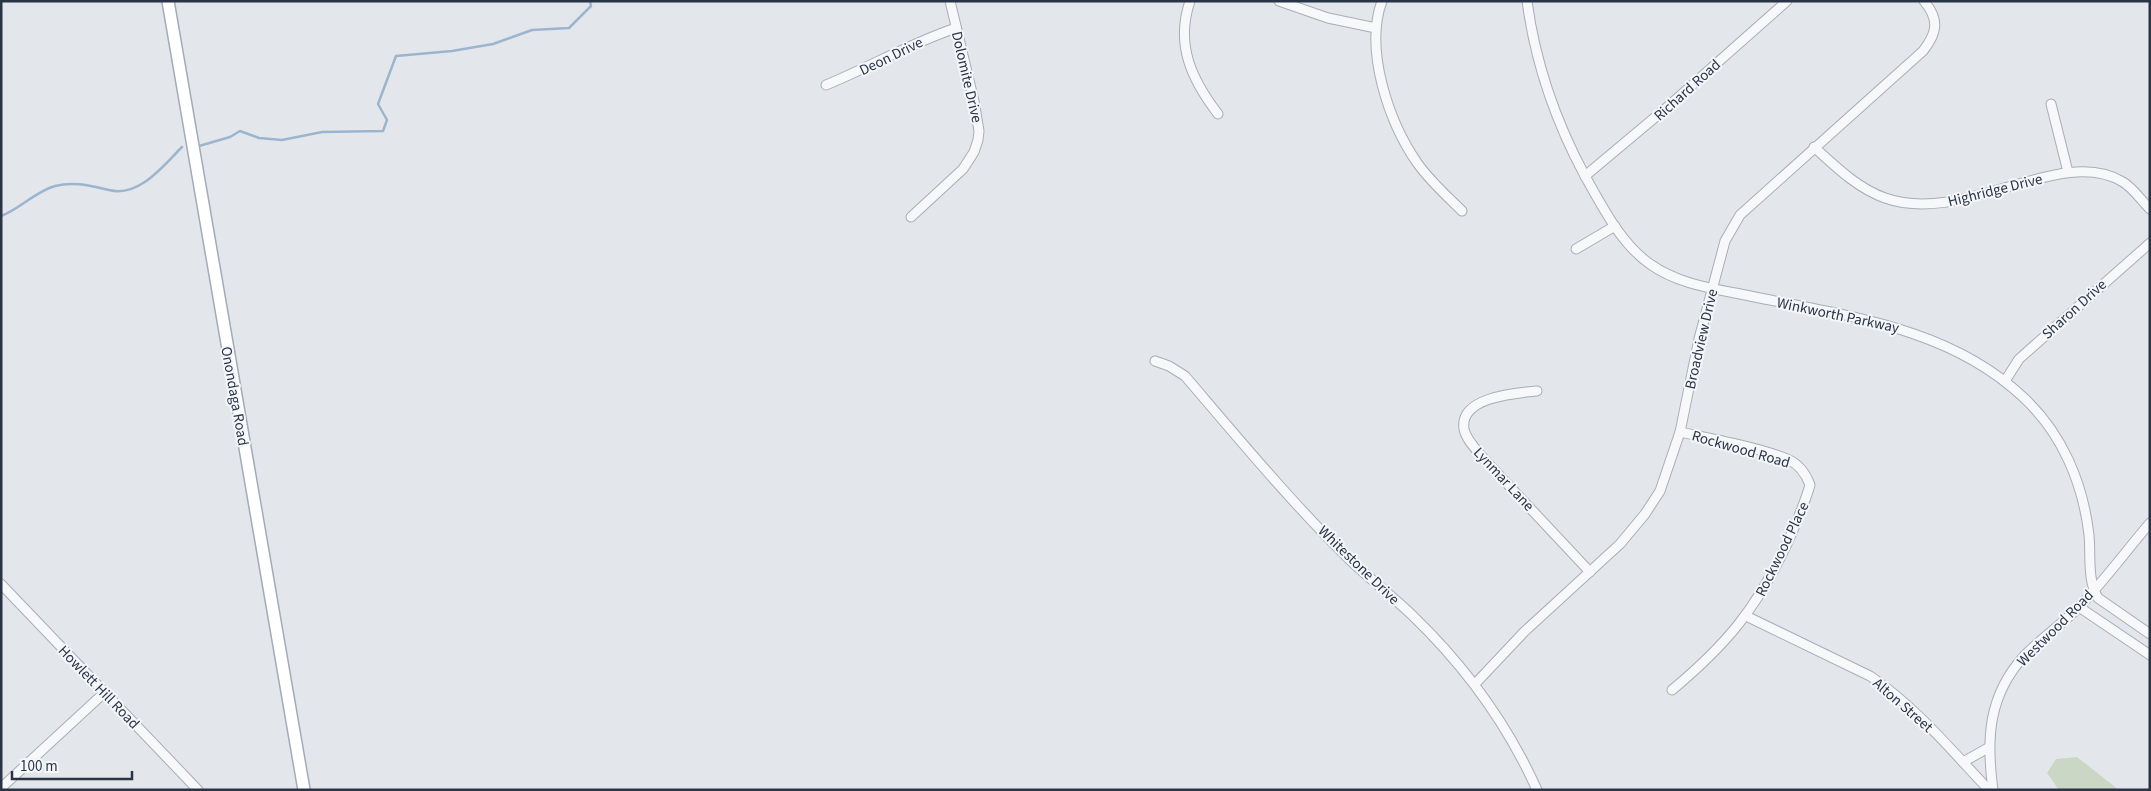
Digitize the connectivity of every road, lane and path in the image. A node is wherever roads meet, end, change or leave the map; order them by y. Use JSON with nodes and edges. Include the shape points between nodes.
{"nodes":[{"id":1,"x":168,"y":1,"type":"edge"},
{"id":2,"x":950,"y":1,"type":"edge"},
{"id":3,"x":1190,"y":1,"type":"edge"},
{"id":4,"x":1279,"y":1,"type":"edge"},
{"id":5,"x":1382,"y":1,"type":"edge"},
{"id":6,"x":1527,"y":1,"type":"edge"},
{"id":7,"x":1786,"y":1,"type":"edge"},
{"id":8,"x":1927,"y":5,"type":"edge"},
{"id":9,"x":956,"y":28,"type":"junction"},
{"id":10,"x":1376,"y":28,"type":"junction"},
{"id":11,"x":826,"y":85,"type":"dead end"},
{"id":12,"x":2051,"y":104,"type":"dead end"},
{"id":13,"x":1218,"y":114,"type":"dead end"},
{"id":14,"x":1814,"y":146,"type":"junction"},
{"id":15,"x":2068,"y":172,"type":"junction"},
{"id":16,"x":1585,"y":176,"type":"junction"},
{"id":17,"x":2150,"y":209,"type":"edge"},
{"id":18,"x":1462,"y":211,"type":"dead end"},
{"id":19,"x":911,"y":217,"type":"dead end"},
{"id":20,"x":1616,"y":226,"type":"junction"},
{"id":21,"x":2150,"y":242,"type":"edge"},
{"id":22,"x":1576,"y":249,"type":"dead end"},
{"id":23,"x":1713,"y":288,"type":"junction"},
{"id":24,"x":1155,"y":361,"type":"dead end"},
{"id":25,"x":2005,"y":381,"type":"junction"},
{"id":26,"x":1537,"y":391,"type":"dead end"},
{"id":27,"x":1680,"y":432,"type":"junction"},
{"id":28,"x":1800,"y":468,"type":"joint"},
{"id":29,"x":2150,"y":523,"type":"edge"},
{"id":30,"x":1590,"y":572,"type":"junction"},
{"id":31,"x":1,"y":584,"type":"edge"},
{"id":32,"x":2093,"y":590,"type":"junction"},
{"id":33,"x":2079,"y":607,"type":"junction"},
{"id":34,"x":1746,"y":616,"type":"junction"},
{"id":35,"x":2150,"y":634,"type":"edge"},
{"id":36,"x":2150,"y":655,"type":"edge"},
{"id":37,"x":1475,"y":684,"type":"junction"},
{"id":38,"x":1672,"y":690,"type":"dead end"},
{"id":39,"x":104,"y":693,"type":"junction"},
{"id":40,"x":1988,"y":748,"type":"junction"},
{"id":41,"x":1963,"y":762,"type":"junction"},
{"id":42,"x":1,"y":788,"type":"edge"},
{"id":43,"x":198,"y":790,"type":"edge"},
{"id":44,"x":304,"y":790,"type":"edge"},
{"id":45,"x":1538,"y":790,"type":"edge"},
{"id":46,"x":1991,"y":790,"type":"edge"}],
"edges":[{"from":1,"to":44,"type":"main road","name":"Onondaga Road"},
{"from":2,"to":9,"type":"street","name":"Dolomite Drive"},
{"from":3,"to":13,"type":"street","via":[[1184,41],[1189,65],[1202,94]]},
{"from":4,"to":10,"type":"street","via":[[1328,18]]},
{"from":5,"to":10,"type":"street"},
{"from":6,"to":16,"type":"street","name":"Winkworth Parkway","via":[[1551,99]]},
{"from":7,"to":16,"type":"street","name":"Richard Road"},
{"from":8,"to":14,"type":"street","name":"Broadview Drive","via":[[1936,24],[1935,33],[1923,51]]},
{"from":9,"to":11,"type":"street","name":"Deon Drive","via":[[899,50]]},
{"from":9,"to":19,"type":"street","name":"Dolomite Drive","via":[[974,101],[978,140],[963,169]]},
{"from":10,"to":18,"type":"street","via":[[1378,64],[1395,124],[1418,165]]},
{"from":12,"to":15,"type":"street"},
{"from":14,"to":15,"type":"street","name":"Highridge Drive","via":[[1866,189],[1885,198],[1910,203],[1950,203]]},
{"from":14,"to":23,"type":"street","name":"Broadview Drive","via":[[1740,216],[1725,241]]},
{"from":15,"to":17,"type":"street","name":"Highridge Drive","via":[[2091,171],[2122,181]]},
{"from":16,"to":20,"type":"street","name":"Winkworth Parkway"},
{"from":20,"to":22,"type":"street"},
{"from":20,"to":23,"type":"street","name":"Winkworth Parkway","via":[[1648,263],[1689,283]]},
{"from":21,"to":25,"type":"street","name":"Sharon Drive","via":[[2019,359]]},
{"from":23,"to":25,"type":"street","name":"Winkworth Parkway","via":[[1896,327],[1953,349]]},
{"from":23,"to":27,"type":"street","name":"Broadview Drive"},
{"from":24,"to":37,"type":"street","name":"Whitestone Drive","via":[[1185,376],[1279,486],[1351,560],[1413,617]]},
{"from":25,"to":32,"type":"street","name":"Winkworth Parkway","via":[[2047,423],[2076,476],[2089,537]]},
{"from":26,"to":30,"type":"street","name":"Lynmar Lane","via":[[1477,404],[1469,411],[1464,428],[1470,442],[1484,459]]},
{"from":27,"to":28,"type":"street","name":"Rockwood Road","via":[[1787,459]]},
{"from":27,"to":30,"type":"street","name":"Broadview Drive","via":[[1660,491],[1620,544]]},
{"from":28,"to":34,"type":"street","name":"Rockwood Place","via":[[1810,485],[1807,496],[1769,582]]},
{"from":29,"to":32,"type":"street","name":"Westwood Road"},
{"from":30,"to":37,"type":"street","name":"Broadview Drive","via":[[1524,632]]},
{"from":31,"to":39,"type":"street","name":"Howlett Hill Road"},
{"from":32,"to":33,"type":"street","name":"Westwood Road"},
{"from":32,"to":35,"type":"street","via":[[2098,598]]},
{"from":33,"to":36,"type":"street"},
{"from":33,"to":40,"type":"street","name":"Westwood Road","via":[[2025,656],[2009,676],[2000,691]]},
{"from":34,"to":38,"type":"street","name":"Rockwood Place","via":[[1699,667]]},
{"from":34,"to":41,"type":"street","name":"Alton Street","via":[[1870,676],[1915,711]]},
{"from":37,"to":45,"type":"street","name":"Whitestone Drive","via":[[1524,760]]},
{"from":39,"to":42,"type":"street"},
{"from":39,"to":43,"type":"street","name":"Howlett Hill Road"},
{"from":40,"to":41,"type":"street"},
{"from":40,"to":46,"type":"street","name":"Westwood Road"},
{"from":41,"to":46,"type":"street","name":"Alton Street"}]}
